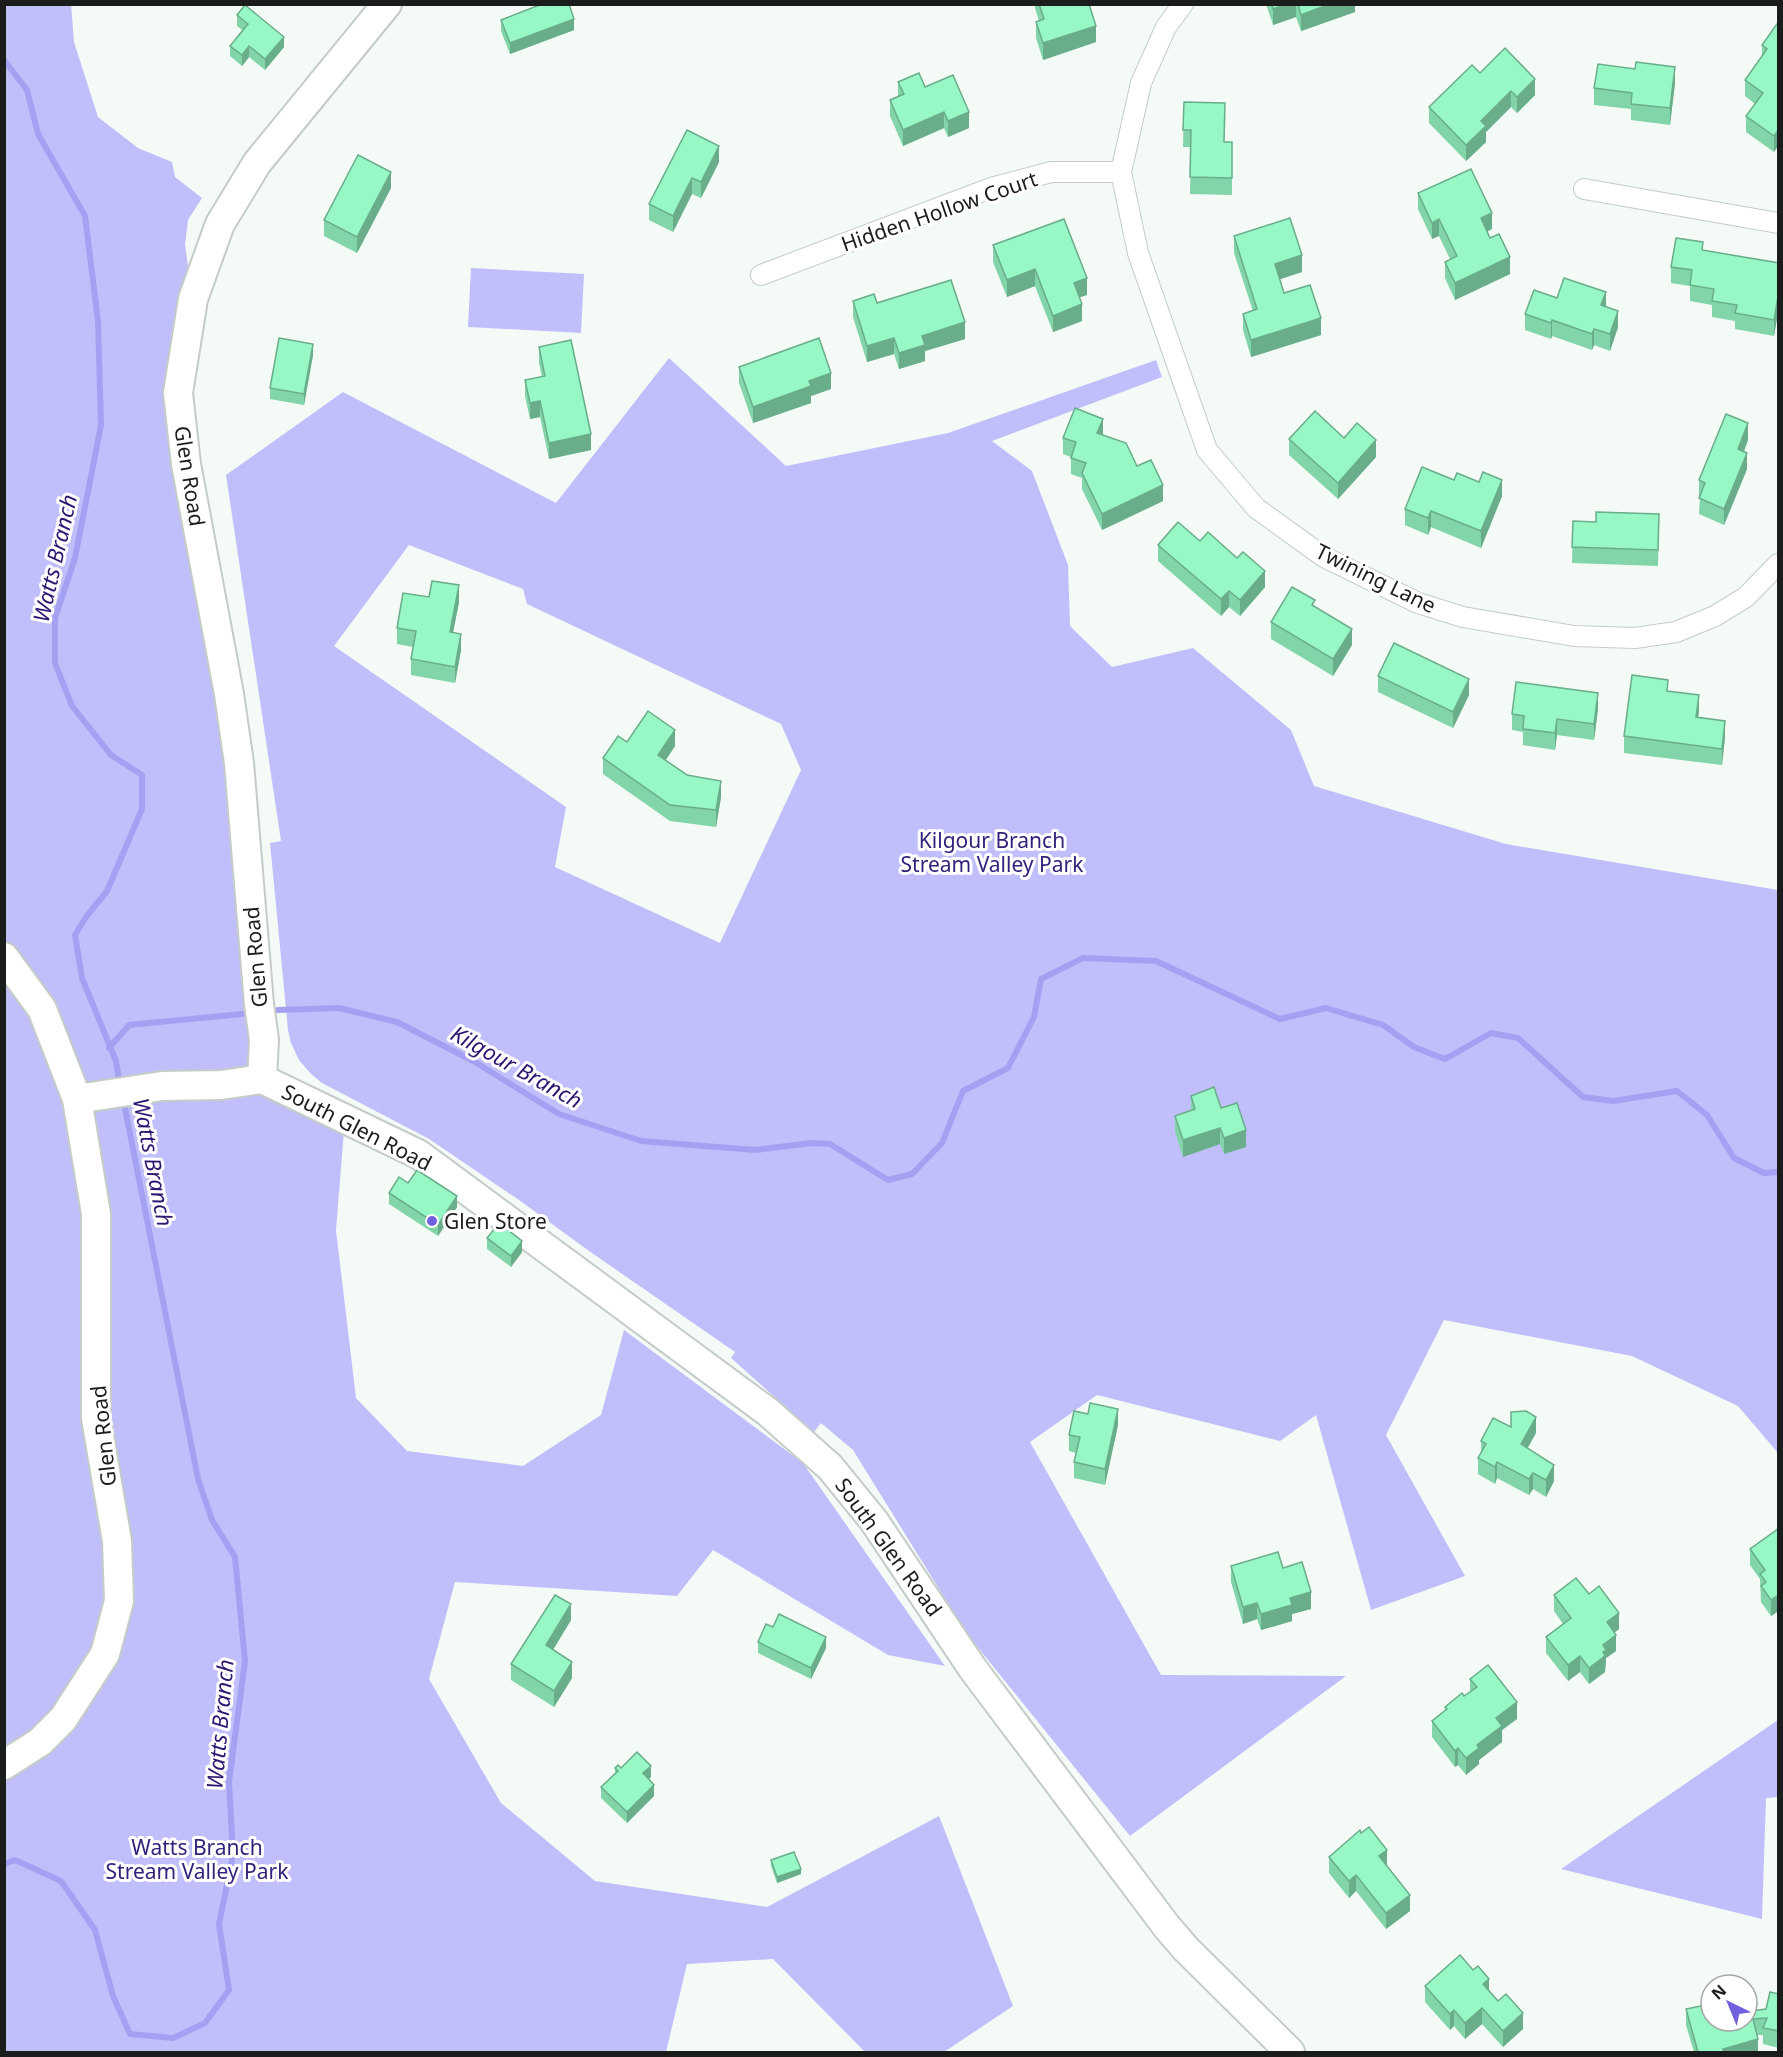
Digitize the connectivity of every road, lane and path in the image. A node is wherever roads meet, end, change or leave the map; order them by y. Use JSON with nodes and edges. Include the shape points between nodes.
{"nodes":[{"id":1,"x":387,"y":4,"type":"edge"},
{"id":2,"x":1183,"y":4,"type":"edge"},
{"id":3,"x":1121,"y":172,"type":"junction"},
{"id":4,"x":1584,"y":189,"type":"dead end"},
{"id":5,"x":1779,"y":223,"type":"edge"},
{"id":6,"x":762,"y":275,"type":"dead end"},
{"id":7,"x":1779,"y":564,"type":"edge"},
{"id":8,"x":4,"y":957,"type":"edge"},
{"id":9,"x":262,"y":1079,"type":"junction"},
{"id":10,"x":90,"y":1096,"type":"junction"},
{"id":11,"x":4,"y":1765,"type":"edge"},
{"id":12,"x":1290,"y":2052,"type":"edge"}],
"edges":[{"from":1,"to":9,"type":"main road","name":"Glen Road","via":[[257,163],[220,224],[193,299],[178,393],[186,464],[239,763],[264,1040]]},
{"from":2,"to":3,"type":"street","name":"Twining Lane","via":[[1166,27],[1141,83]]},
{"from":3,"to":6,"type":"street","name":"Hidden Hollow Court","via":[[1051,172],[991,188]]},
{"from":3,"to":7,"type":"street","name":"Twining Lane","via":[[1138,253],[1207,450],[1256,508],[1324,557],[1418,603],[1463,617],[1574,636],[1625,637],[1676,633],[1715,616],[1746,597]]},
{"from":4,"to":5,"type":"street"},
{"from":8,"to":10,"type":"main road","name":"Glen Road","via":[[42,1009]]},
{"from":9,"to":10,"type":"main road"},
{"from":9,"to":12,"type":"main road","name":"South Glen Road","via":[[418,1154],[768,1412],[830,1467],[874,1521],[973,1669],[1167,1927]]},
{"from":10,"to":11,"type":"main road","name":"Glen Road","via":[[96,1214],[96,1418],[117,1541],[119,1601],[105,1654],[63,1719],[40,1742]]}]}
